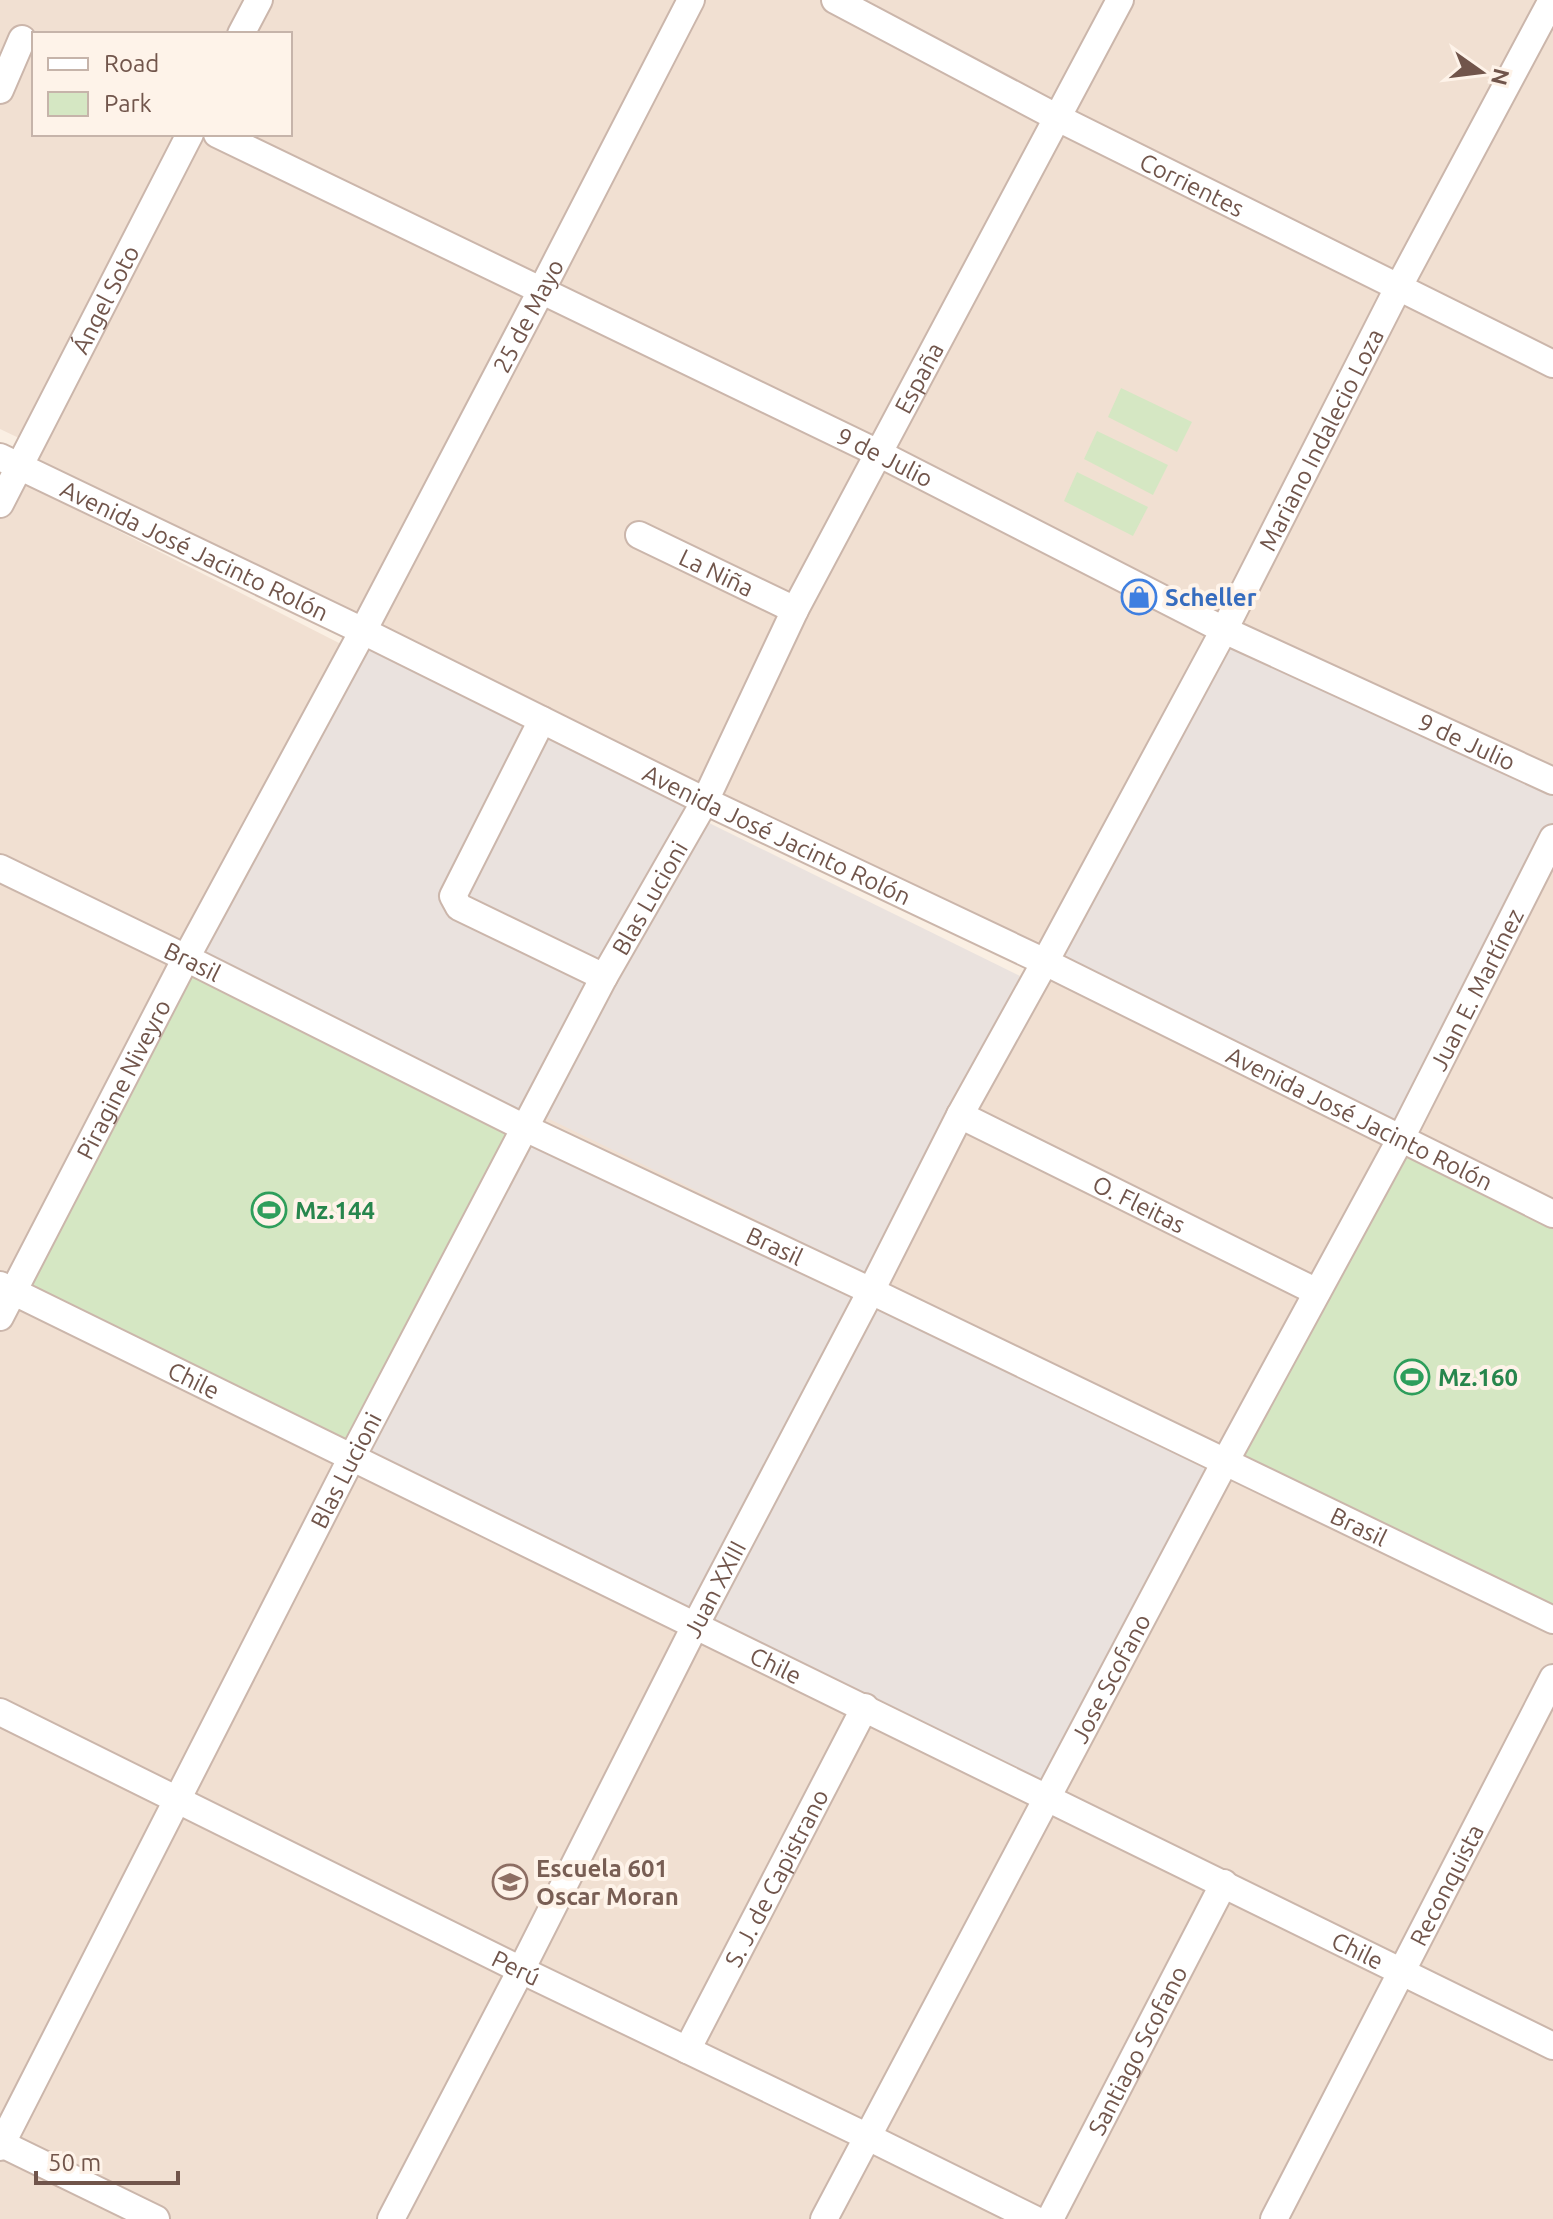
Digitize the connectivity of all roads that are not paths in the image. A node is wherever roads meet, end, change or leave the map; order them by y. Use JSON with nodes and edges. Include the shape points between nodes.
{"nodes":[{"id":1,"x":259,"y":0,"type":"edge"},
{"id":2,"x":691,"y":0,"type":"edge"},
{"id":3,"x":835,"y":0,"type":"edge"},
{"id":4,"x":1120,"y":0,"type":"edge"},
{"id":5,"x":1552,"y":0,"type":"edge"},
{"id":6,"x":242,"y":32,"type":"edge"},
{"id":7,"x":19,"y":37,"type":"edge"},
{"id":8,"x":0,"y":90,"type":"edge"},
{"id":9,"x":1058,"y":118,"type":"junction"},
{"id":10,"x":189,"y":136,"type":"edge"},
{"id":11,"x":221,"y":136,"type":"edge"},
{"id":12,"x":1398,"y":288,"type":"junction"},
{"id":13,"x":541,"y":291,"type":"junction"},
{"id":14,"x":1553,"y":364,"type":"edge"},
{"id":15,"x":878,"y":453,"type":"junction"},
{"id":16,"x":10,"y":462,"type":"edge"},
{"id":17,"x":0,"y":504,"type":"edge"},
{"id":18,"x":639,"y":535,"type":"dead end"},
{"id":19,"x":795,"y":610,"type":"junction"},
{"id":20,"x":1224,"y":630,"type":"junction"},
{"id":21,"x":363,"y":631,"type":"junction"},
{"id":22,"x":542,"y":720,"type":"junction"},
{"id":23,"x":1553,"y":781,"type":"edge"},
{"id":24,"x":705,"y":801,"type":"junction"},
{"id":25,"x":1553,"y":838,"type":"edge"},
{"id":26,"x":0,"y":868,"type":"edge"},
{"id":27,"x":186,"y":958,"type":"junction"},
{"id":28,"x":1045,"y":962,"type":"junction"},
{"id":29,"x":604,"y":977,"type":"junction"},
{"id":30,"x":960,"y":1115,"type":"junction"},
{"id":31,"x":525,"y":1128,"type":"junction"},
{"id":32,"x":1400,"y":1140,"type":"junction"},
{"id":33,"x":1553,"y":1214,"type":"edge"},
{"id":34,"x":7,"y":1288,"type":"edge"},
{"id":35,"x":871,"y":1291,"type":"junction"},
{"id":36,"x":1317,"y":1292,"type":"junction"},
{"id":37,"x":0,"y":1317,"type":"edge"},
{"id":38,"x":352,"y":1457,"type":"junction"},
{"id":39,"x":1225,"y":1462,"type":"junction"},
{"id":40,"x":1553,"y":1620,"type":"edge"},
{"id":41,"x":696,"y":1624,"type":"junction"},
{"id":42,"x":1553,"y":1678,"type":"edge"},
{"id":43,"x":865,"y":1707,"type":"junction"},
{"id":44,"x":0,"y":1712,"type":"edge"},
{"id":45,"x":1047,"y":1796,"type":"junction"},
{"id":46,"x":178,"y":1800,"type":"junction"},
{"id":47,"x":1224,"y":1883,"type":"junction"},
{"id":48,"x":521,"y":1970,"type":"junction"},
{"id":49,"x":1403,"y":1971,"type":"junction"},
{"id":50,"x":1553,"y":2046,"type":"edge"},
{"id":51,"x":687,"y":2050,"type":"junction"},
{"id":52,"x":866,"y":2136,"type":"junction"},
{"id":53,"x":1,"y":2144,"type":"edge"},
{"id":54,"x":156,"y":2219,"type":"edge"},
{"id":55,"x":391,"y":2219,"type":"edge"},
{"id":56,"x":824,"y":2219,"type":"edge"},
{"id":57,"x":1034,"y":2219,"type":"edge"},
{"id":58,"x":1050,"y":2219,"type":"edge"},
{"id":59,"x":1274,"y":2219,"type":"edge"}],
"edges":[{"from":1,"to":6,"type":"street"},
{"from":2,"to":13,"type":"street","name":"25 de Mayo"},
{"from":3,"to":9,"type":"street","name":"Corrientes"},
{"from":4,"to":9,"type":"street","name":"España"},
{"from":5,"to":12,"type":"street","name":"Mariano Indalecio Loza"},
{"from":7,"to":8,"type":"street"},
{"from":9,"to":12,"type":"street","name":"Corrientes"},
{"from":9,"to":15,"type":"street","name":"España"},
{"from":10,"to":16,"type":"street","name":"Ángel Soto"},
{"from":11,"to":13,"type":"street","name":"9 de Julio"},
{"from":12,"to":14,"type":"street","name":"Corrientes"},
{"from":12,"to":20,"type":"street","name":"Mariano Indalecio Loza"},
{"from":13,"to":15,"type":"street","name":"9 de Julio"},
{"from":13,"to":21,"type":"street","name":"25 de Mayo"},
{"from":15,"to":19,"type":"street","name":"España"},
{"from":15,"to":20,"type":"street","name":"9 de Julio"},
{"from":16,"to":17,"type":"street","name":"Ángel Soto"},
{"from":16,"to":21,"type":"street","name":"Avenida José Jacinto Rolón"},
{"from":18,"to":19,"type":"street","name":"La Niña"},
{"from":19,"to":24,"type":"street","name":"España"},
{"from":20,"to":23,"type":"street","name":"9 de Julio"},
{"from":20,"to":28,"type":"street","name":"Mariano Indalecio Loza"},
{"from":21,"to":22,"type":"street","name":"Avenida José Jacinto Rolón"},
{"from":21,"to":27,"type":"street","name":"Piragine Niveyro"},
{"from":22,"to":24,"type":"street","name":"Avenida José Jacinto Rolón"},
{"from":22,"to":29,"type":"street","via":[[453,896],[459,907]]},
{"from":24,"to":28,"type":"street","name":"Avenida José Jacinto Rolón"},
{"from":24,"to":29,"type":"street","name":"Blas Lucioni"},
{"from":25,"to":32,"type":"street","name":"Juan E. Martínez"},
{"from":26,"to":27,"type":"street","name":"Brasil"},
{"from":27,"to":31,"type":"street","name":"Brasil"},
{"from":27,"to":34,"type":"street","name":"Piragine Niveyro"},
{"from":28,"to":30,"type":"street","name":"Juan XXIII"},
{"from":28,"to":32,"type":"street","name":"Avenida José Jacinto Rolón"},
{"from":29,"to":31,"type":"street","name":"Blas Lucioni"},
{"from":30,"to":35,"type":"street","name":"Juan XXIII"},
{"from":30,"to":36,"type":"street","name":"O. Fleitas"},
{"from":31,"to":35,"type":"street","name":"Brasil"},
{"from":31,"to":38,"type":"street","name":"Blas Lucioni"},
{"from":32,"to":33,"type":"street","name":"Avenida José Jacinto Rolón"},
{"from":32,"to":36,"type":"street","name":"Jose Scofano"},
{"from":34,"to":37,"type":"street","name":"Piragine Niveyro"},
{"from":34,"to":38,"type":"street","name":"Chile"},
{"from":35,"to":39,"type":"street","name":"Brasil"},
{"from":35,"to":41,"type":"street","name":"Juan XXIII"},
{"from":36,"to":39,"type":"street","name":"Jose Scofano"},
{"from":38,"to":41,"type":"street","name":"Chile"},
{"from":38,"to":46,"type":"street","name":"Blas Lucioni"},
{"from":39,"to":40,"type":"street","name":"Brasil"},
{"from":39,"to":45,"type":"street","name":"Jose Scofano"},
{"from":41,"to":43,"type":"street","name":"Chile"},
{"from":41,"to":48,"type":"street","name":"Juan XXIII"},
{"from":42,"to":49,"type":"street","name":"Reconquista"},
{"from":43,"to":45,"type":"street","name":"Chile"},
{"from":43,"to":51,"type":"street","name":"S. J. de Capistrano"},
{"from":44,"to":46,"type":"street","name":"Perú"},
{"from":45,"to":47,"type":"street","name":"Chile"},
{"from":45,"to":52,"type":"street","name":"Jose Scofano"},
{"from":46,"to":48,"type":"street","name":"Perú"},
{"from":46,"to":53,"type":"street","name":"Blas Lucioni"},
{"from":47,"to":49,"type":"street","name":"Chile"},
{"from":47,"to":58,"type":"street","name":"Santiago Scofano"},
{"from":48,"to":51,"type":"street","name":"Perú"},
{"from":48,"to":55,"type":"street","name":"Juan XXIII"},
{"from":49,"to":50,"type":"street","name":"Chile"},
{"from":49,"to":59,"type":"street","name":"Reconquista"},
{"from":51,"to":52,"type":"street","name":"Perú"},
{"from":52,"to":56,"type":"street","name":"Jose Scofano"},
{"from":52,"to":57,"type":"street","name":"Perú"},
{"from":53,"to":54,"type":"street"}]}
